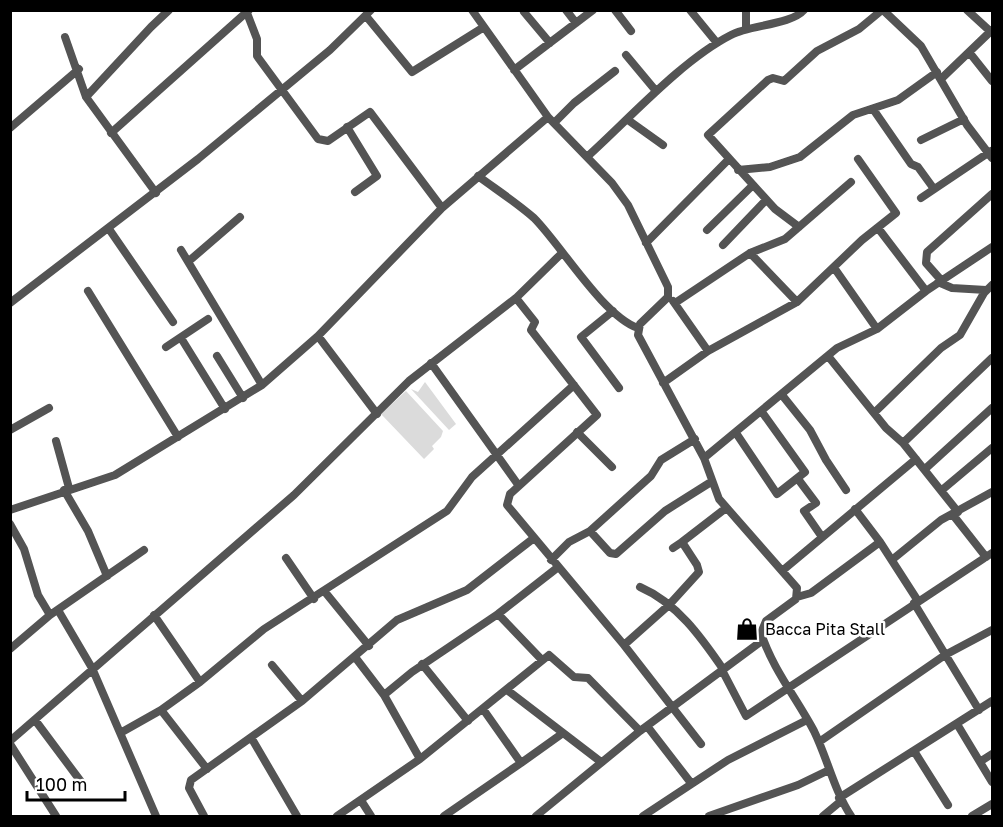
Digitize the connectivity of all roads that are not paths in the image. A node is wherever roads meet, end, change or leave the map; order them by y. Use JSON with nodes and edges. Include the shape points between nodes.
{"nodes":[{"id":1,"x":169,"y":10,"type":"edge"},
{"id":2,"x":472,"y":10,"type":"edge"},
{"id":3,"x":566,"y":10,"type":"edge"},
{"id":4,"x":593,"y":10,"type":"edge"},
{"id":5,"x":615,"y":10,"type":"edge"},
{"id":6,"x":690,"y":10,"type":"edge"},
{"id":7,"x":746,"y":10,"type":"edge"},
{"id":8,"x":804,"y":10,"type":"edge"},
{"id":9,"x":883,"y":10,"type":"edge"},
{"id":10,"x":968,"y":11,"type":"edge"},
{"id":11,"x":248,"y":12,"type":"edge"},
{"id":12,"x":524,"y":12,"type":"dead end"},
{"id":13,"x":369,"y":13,"type":"edge"},
{"id":14,"x":576,"y":23,"type":"junction"},
{"id":15,"x":484,"y":27,"type":"junction"},
{"id":16,"x":746,"y":29,"type":"junction"},
{"id":17,"x":631,"y":31,"type":"dead end"},
{"id":18,"x":992,"y":31,"type":"edge"},
{"id":19,"x":65,"y":37,"type":"dead end"},
{"id":20,"x":550,"y":43,"type":"junction"},
{"id":21,"x":717,"y":43,"type":"junction"},
{"id":22,"x":969,"y":52,"type":"junction"},
{"id":23,"x":626,"y":55,"type":"dead end"},
{"id":24,"x":79,"y":69,"type":"junction"},
{"id":25,"x":514,"y":70,"type":"junction"},
{"id":26,"x":615,"y":71,"type":"dead end"},
{"id":27,"x":940,"y":75,"type":"junction"},
{"id":28,"x":993,"y":81,"type":"edge"},
{"id":29,"x":282,"y":91,"type":"junction"},
{"id":30,"x":656,"y":91,"type":"junction"},
{"id":31,"x":87,"y":98,"type":"junction"},
{"id":32,"x":873,"y":109,"type":"junction"},
{"id":33,"x":964,"y":119,"type":"junction"},
{"id":34,"x":551,"y":120,"type":"junction"},
{"id":35,"x":628,"y":120,"type":"junction"},
{"id":36,"x":347,"y":127,"type":"junction"},
{"id":37,"x":10,"y":128,"type":"edge"},
{"id":38,"x":111,"y":133,"type":"junction"},
{"id":39,"x":921,"y":140,"type":"dead end"},
{"id":40,"x":663,"y":145,"type":"dead end"},
{"id":41,"x":991,"y":154,"type":"edge"},
{"id":42,"x":588,"y":156,"type":"junction"},
{"id":43,"x":728,"y":159,"type":"junction"},
{"id":44,"x":858,"y":159,"type":"dead end"},
{"id":45,"x":738,"y":170,"type":"junction"},
{"id":46,"x":478,"y":176,"type":"junction"},
{"id":47,"x":851,"y":182,"type":"dead end"},
{"id":48,"x":753,"y":185,"type":"junction"},
{"id":49,"x":934,"y":189,"type":"junction"},
{"id":50,"x":355,"y":192,"type":"dead end"},
{"id":51,"x":156,"y":193,"type":"junction"},
{"id":52,"x":993,"y":194,"type":"edge"},
{"id":53,"x":921,"y":198,"type":"dead end"},
{"id":54,"x":766,"y":200,"type":"junction"},
{"id":55,"x":442,"y":208,"type":"junction"},
{"id":56,"x":240,"y":218,"type":"dead end"},
{"id":57,"x":799,"y":227,"type":"junction"},
{"id":58,"x":878,"y":228,"type":"junction"},
{"id":59,"x":109,"y":229,"type":"junction"},
{"id":60,"x":707,"y":230,"type":"dead end"},
{"id":61,"x":646,"y":243,"type":"junction"},
{"id":62,"x":723,"y":245,"type":"dead end"},
{"id":63,"x":993,"y":247,"type":"edge"},
{"id":64,"x":181,"y":250,"type":"dead end"},
{"id":65,"x":750,"y":253,"type":"junction"},
{"id":66,"x":561,"y":254,"type":"junction"},
{"id":67,"x":189,"y":261,"type":"junction"},
{"id":68,"x":835,"y":269,"type":"junction"},
{"id":69,"x":940,"y":281,"type":"junction"},
{"id":70,"x":990,"y":288,"type":"edge"},
{"id":71,"x":88,"y":291,"type":"dead end"},
{"id":72,"x":926,"y":291,"type":"junction"},
{"id":73,"x":668,"y":297,"type":"junction"},
{"id":74,"x":516,"y":298,"type":"junction"},
{"id":75,"x":797,"y":302,"type":"junction"},
{"id":76,"x":10,"y":303,"type":"edge"},
{"id":77,"x":675,"y":303,"type":"junction"},
{"id":78,"x":614,"y":311,"type":"junction"},
{"id":79,"x":208,"y":319,"type":"dead end"},
{"id":80,"x":173,"y":322,"type":"dead end"},
{"id":81,"x":638,"y":328,"type":"junction"},
{"id":82,"x":877,"y":329,"type":"junction"},
{"id":83,"x":318,"y":336,"type":"junction"},
{"id":84,"x":181,"y":338,"type":"junction"},
{"id":85,"x":166,"y":347,"type":"dead end"},
{"id":86,"x":708,"y":351,"type":"junction"},
{"id":87,"x":217,"y":356,"type":"dead end"},
{"id":88,"x":828,"y":356,"type":"junction"},
{"id":89,"x":993,"y":358,"type":"edge"},
{"id":90,"x":431,"y":363,"type":"junction"},
{"id":91,"x":663,"y":383,"type":"junction"},
{"id":92,"x":262,"y":385,"type":"junction"},
{"id":93,"x":574,"y":385,"type":"junction"},
{"id":94,"x":619,"y":388,"type":"dead end"},
{"id":95,"x":782,"y":395,"type":"junction"},
{"id":96,"x":243,"y":398,"type":"junction"},
{"id":97,"x":49,"y":408,"type":"dead end"},
{"id":98,"x":993,"y":408,"type":"edge"},
{"id":99,"x":225,"y":409,"type":"junction"},
{"id":100,"x":762,"y":412,"type":"junction"},
{"id":101,"x":874,"y":412,"type":"junction"},
{"id":102,"x":377,"y":414,"type":"junction"},
{"id":103,"x":10,"y":430,"type":"edge"},
{"id":104,"x":577,"y":432,"type":"junction"},
{"id":105,"x":736,"y":433,"type":"junction"},
{"id":106,"x":178,"y":436,"type":"junction"},
{"id":107,"x":695,"y":439,"type":"junction"},
{"id":108,"x":57,"y":441,"type":"dead end"},
{"id":109,"x":903,"y":443,"type":"junction"},
{"id":110,"x":993,"y":448,"type":"edge"},
{"id":111,"x":495,"y":455,"type":"junction"},
{"id":112,"x":704,"y":458,"type":"junction"},
{"id":113,"x":916,"y":459,"type":"junction"},
{"id":114,"x":612,"y":467,"type":"dead end"},
{"id":115,"x":925,"y":469,"type":"junction"},
{"id":116,"x":798,"y":479,"type":"junction"},
{"id":117,"x":711,"y":482,"type":"junction"},
{"id":118,"x":519,"y":486,"type":"junction"},
{"id":119,"x":66,"y":489,"type":"junction"},
{"id":120,"x":846,"y":490,"type":"dead end"},
{"id":121,"x":942,"y":490,"type":"junction"},
{"id":122,"x":993,"y":492,"type":"edge"},
{"id":123,"x":726,"y":508,"type":"junction"},
{"id":124,"x":855,"y":509,"type":"junction"},
{"id":125,"x":10,"y":510,"type":"edge"},
{"id":126,"x":956,"y":513,"type":"junction"},
{"id":127,"x":10,"y":524,"type":"edge"},
{"id":128,"x":590,"y":531,"type":"junction"},
{"id":129,"x":822,"y":537,"type":"junction"},
{"id":130,"x":534,"y":538,"type":"junction"},
{"id":131,"x":682,"y":542,"type":"junction"},
{"id":132,"x":880,"y":542,"type":"junction"},
{"id":133,"x":673,"y":548,"type":"dead end"},
{"id":134,"x":144,"y":550,"type":"dead end"},
{"id":135,"x":989,"y":555,"type":"edge"},
{"id":136,"x":286,"y":558,"type":"dead end"},
{"id":137,"x":893,"y":559,"type":"junction"},
{"id":138,"x":551,"y":560,"type":"junction"},
{"id":139,"x":557,"y":568,"type":"junction"},
{"id":140,"x":782,"y":570,"type":"junction"},
{"id":141,"x":107,"y":576,"type":"junction"},
{"id":142,"x":640,"y":588,"type":"dead end"},
{"id":143,"x":325,"y":592,"type":"junction"},
{"id":144,"x":797,"y":597,"type":"junction"},
{"id":145,"x":314,"y":599,"type":"junction"},
{"id":146,"x":916,"y":602,"type":"junction"},
{"id":147,"x":669,"y":605,"type":"junction"},
{"id":148,"x":58,"y":610,"type":"junction"},
{"id":149,"x":498,"y":614,"type":"junction"},
{"id":150,"x":50,"y":615,"type":"junction"},
{"id":151,"x":154,"y":615,"type":"junction"},
{"id":152,"x":993,"y":630,"type":"edge"},
{"id":153,"x":764,"y":640,"type":"junction"},
{"id":154,"x":624,"y":645,"type":"junction"},
{"id":155,"x":369,"y":646,"type":"junction"},
{"id":156,"x":11,"y":647,"type":"edge"},
{"id":157,"x":945,"y":655,"type":"junction"},
{"id":158,"x":356,"y":657,"type":"junction"},
{"id":159,"x":543,"y":660,"type":"junction"},
{"id":160,"x":422,"y":664,"type":"junction"},
{"id":161,"x":272,"y":665,"type":"dead end"},
{"id":162,"x":92,"y":668,"type":"junction"},
{"id":163,"x":723,"y":670,"type":"junction"},
{"id":164,"x":200,"y":682,"type":"junction"},
{"id":165,"x":789,"y":689,"type":"junction"},
{"id":166,"x":507,"y":690,"type":"junction"},
{"id":167,"x":384,"y":694,"type":"junction"},
{"id":168,"x":302,"y":701,"type":"junction"},
{"id":169,"x":993,"y":701,"type":"edge"},
{"id":170,"x":672,"y":706,"type":"junction"},
{"id":171,"x":483,"y":709,"type":"junction"},
{"id":172,"x":161,"y":710,"type":"junction"},
{"id":173,"x":979,"y":710,"type":"junction"},
{"id":174,"x":35,"y":720,"type":"junction"},
{"id":175,"x":807,"y":720,"type":"junction"},
{"id":176,"x":468,"y":721,"type":"junction"},
{"id":177,"x":957,"y":724,"type":"junction"},
{"id":178,"x":644,"y":728,"type":"junction"},
{"id":179,"x":122,"y":732,"type":"junction"},
{"id":180,"x":563,"y":733,"type":"junction"},
{"id":181,"x":252,"y":739,"type":"junction"},
{"id":182,"x":10,"y":742,"type":"edge"},
{"id":183,"x":819,"y":742,"type":"junction"},
{"id":184,"x":701,"y":744,"type":"dead end"},
{"id":185,"x":914,"y":751,"type":"junction"},
{"id":186,"x":993,"y":754,"type":"edge"},
{"id":187,"x":420,"y":759,"type":"junction"},
{"id":188,"x":981,"y":761,"type":"junction"},
{"id":189,"x":601,"y":762,"type":"junction"},
{"id":190,"x":521,"y":763,"type":"junction"},
{"id":191,"x":207,"y":769,"type":"junction"},
{"id":192,"x":829,"y":770,"type":"junction"},
{"id":193,"x":993,"y":782,"type":"edge"},
{"id":194,"x":82,"y":783,"type":"dead end"},
{"id":195,"x":691,"y":783,"type":"junction"},
{"id":196,"x":840,"y":800,"type":"junction"},
{"id":197,"x":362,"y":802,"type":"junction"},
{"id":198,"x":993,"y":804,"type":"edge"},
{"id":199,"x":948,"y":805,"type":"dead end"},
{"id":200,"x":56,"y":816,"type":"edge"},
{"id":201,"x":156,"y":816,"type":"edge"},
{"id":202,"x":204,"y":816,"type":"edge"},
{"id":203,"x":297,"y":816,"type":"edge"},
{"id":204,"x":337,"y":816,"type":"edge"},
{"id":205,"x":371,"y":816,"type":"edge"},
{"id":206,"x":444,"y":816,"type":"edge"},
{"id":207,"x":536,"y":816,"type":"edge"},
{"id":208,"x":643,"y":816,"type":"edge"},
{"id":209,"x":710,"y":816,"type":"edge"},
{"id":210,"x":823,"y":816,"type":"edge"},
{"id":211,"x":850,"y":816,"type":"edge"},
{"id":212,"x":972,"y":816,"type":"edge"}],
"edges":[{"from":1,"to":31,"type":"street"},
{"from":2,"to":15,"type":"street"},
{"from":3,"to":14,"type":"street"},
{"from":4,"to":14,"type":"street"},
{"from":5,"to":17,"type":"street"},
{"from":6,"to":21,"type":"street"},
{"from":7,"to":16,"type":"street"},
{"from":8,"to":16,"type":"street","via":[[794,17]]},
{"from":9,"to":27,"type":"street","via":[[921,46]]},
{"from":9,"to":43,"type":"street","via":[[859,29],[823,46],[784,81],[768,80],[708,135]]},
{"from":10,"to":18,"type":"street"},
{"from":11,"to":29,"type":"street","via":[[258,39],[257,56]]},
{"from":11,"to":38,"type":"street"},
{"from":12,"to":20,"type":"street"},
{"from":13,"to":15,"type":"street","via":[[412,72]]},
{"from":13,"to":29,"type":"street"},
{"from":14,"to":20,"type":"street"},
{"from":15,"to":25,"type":"street"},
{"from":16,"to":21,"type":"street"},
{"from":18,"to":22,"type":"street"},
{"from":19,"to":24,"type":"street"},
{"from":20,"to":25,"type":"street"},
{"from":21,"to":30,"type":"street"},
{"from":22,"to":27,"type":"street"},
{"from":22,"to":28,"type":"street"},
{"from":23,"to":30,"type":"street"},
{"from":24,"to":31,"type":"street"},
{"from":24,"to":37,"type":"street"},
{"from":25,"to":34,"type":"street"},
{"from":26,"to":34,"type":"street"},
{"from":27,"to":32,"type":"street","via":[[898,100]]},
{"from":27,"to":33,"type":"street"},
{"from":29,"to":36,"type":"street","via":[[320,141],[328,141]]},
{"from":29,"to":51,"type":"street"},
{"from":30,"to":35,"type":"street"},
{"from":31,"to":38,"type":"street"},
{"from":32,"to":45,"type":"street","via":[[853,115],[800,157],[770,167]]},
{"from":32,"to":49,"type":"street","via":[[911,164],[918,167]]},
{"from":33,"to":39,"type":"street"},
{"from":33,"to":41,"type":"street"},
{"from":34,"to":42,"type":"street"},
{"from":34,"to":46,"type":"street"},
{"from":35,"to":40,"type":"street"},
{"from":35,"to":42,"type":"street"},
{"from":36,"to":50,"type":"street","via":[[377,176]]},
{"from":36,"to":55,"type":"street","via":[[370,112]]},
{"from":38,"to":51,"type":"street"},
{"from":41,"to":49,"type":"street"},
{"from":42,"to":61,"type":"street","via":[[628,205]]},
{"from":43,"to":45,"type":"street"},
{"from":43,"to":61,"type":"street"},
{"from":44,"to":58,"type":"street","via":[[896,213]]},
{"from":45,"to":48,"type":"street"},
{"from":46,"to":55,"type":"street"},
{"from":46,"to":66,"type":"street","via":[[533,218]]},
{"from":47,"to":57,"type":"street"},
{"from":48,"to":54,"type":"street"},
{"from":48,"to":60,"type":"street"},
{"from":49,"to":53,"type":"street"},
{"from":51,"to":59,"type":"street"},
{"from":52,"to":69,"type":"street","via":[[927,252],[926,263]]},
{"from":54,"to":57,"type":"street"},
{"from":54,"to":62,"type":"street"},
{"from":55,"to":83,"type":"street"},
{"from":56,"to":67,"type":"street"},
{"from":57,"to":65,"type":"street","via":[[781,242]]},
{"from":58,"to":68,"type":"street"},
{"from":58,"to":72,"type":"street"},
{"from":59,"to":76,"type":"street"},
{"from":59,"to":80,"type":"street"},
{"from":61,"to":73,"type":"street","via":[[668,287]]},
{"from":63,"to":69,"type":"street"},
{"from":64,"to":67,"type":"street"},
{"from":65,"to":75,"type":"street"},
{"from":65,"to":77,"type":"street"},
{"from":66,"to":74,"type":"street"},
{"from":66,"to":78,"type":"street"},
{"from":67,"to":92,"type":"street"},
{"from":68,"to":75,"type":"street"},
{"from":68,"to":82,"type":"street"},
{"from":69,"to":70,"type":"street","via":[[952,288]]},
{"from":69,"to":72,"type":"street"},
{"from":70,"to":101,"type":"street","via":[[960,335]]},
{"from":71,"to":106,"type":"street"},
{"from":72,"to":82,"type":"street"},
{"from":73,"to":77,"type":"street"},
{"from":73,"to":81,"type":"street"},
{"from":74,"to":90,"type":"street"},
{"from":74,"to":93,"type":"street","via":[[535,322],[531,330]]},
{"from":75,"to":86,"type":"street"},
{"from":77,"to":86,"type":"street"},
{"from":78,"to":81,"type":"street"},
{"from":78,"to":94,"type":"street","via":[[581,337]]},
{"from":79,"to":84,"type":"street"},
{"from":81,"to":91,"type":"street"},
{"from":82,"to":88,"type":"street","via":[[845,343]]},
{"from":83,"to":92,"type":"street"},
{"from":83,"to":102,"type":"street"},
{"from":84,"to":85,"type":"street"},
{"from":84,"to":99,"type":"street"},
{"from":86,"to":91,"type":"street"},
{"from":87,"to":96,"type":"street"},
{"from":88,"to":95,"type":"street"},
{"from":88,"to":101,"type":"street"},
{"from":89,"to":109,"type":"street"},
{"from":90,"to":102,"type":"street"},
{"from":90,"to":111,"type":"street"},
{"from":91,"to":107,"type":"street"},
{"from":92,"to":96,"type":"street"},
{"from":93,"to":104,"type":"street","via":[[597,415]]},
{"from":93,"to":111,"type":"street"},
{"from":95,"to":100,"type":"street"},
{"from":95,"to":120,"type":"street","via":[[810,429]]},
{"from":96,"to":99,"type":"street"},
{"from":97,"to":103,"type":"street"},
{"from":98,"to":115,"type":"street"},
{"from":99,"to":106,"type":"street"},
{"from":100,"to":105,"type":"street"},
{"from":100,"to":116,"type":"street","via":[[805,472]]},
{"from":101,"to":109,"type":"street"},
{"from":102,"to":151,"type":"street","via":[[294,495]]},
{"from":104,"to":114,"type":"street"},
{"from":104,"to":118,"type":"street"},
{"from":105,"to":112,"type":"street"},
{"from":105,"to":116,"type":"street","via":[[777,494]]},
{"from":106,"to":119,"type":"street","via":[[115,475]]},
{"from":107,"to":112,"type":"street"},
{"from":107,"to":128,"type":"street","via":[[661,460],[651,476]]},
{"from":108,"to":119,"type":"street"},
{"from":109,"to":113,"type":"street"},
{"from":110,"to":121,"type":"street"},
{"from":111,"to":118,"type":"street"},
{"from":111,"to":143,"type":"street","via":[[464,486],[447,512]]},
{"from":112,"to":117,"type":"street"},
{"from":113,"to":115,"type":"street"},
{"from":113,"to":124,"type":"street"},
{"from":115,"to":121,"type":"street"},
{"from":116,"to":129,"type":"street","via":[[816,503],[804,511]]},
{"from":117,"to":123,"type":"street"},
{"from":117,"to":128,"type":"street","via":[[665,511],[616,554],[610,553]]},
{"from":118,"to":130,"type":"street","via":[[506,503]]},
{"from":119,"to":125,"type":"street"},
{"from":119,"to":141,"type":"street"},
{"from":121,"to":126,"type":"street"},
{"from":122,"to":126,"type":"street"},
{"from":123,"to":131,"type":"street"},
{"from":123,"to":140,"type":"street"},
{"from":124,"to":129,"type":"street"},
{"from":124,"to":132,"type":"street"},
{"from":126,"to":135,"type":"street"},
{"from":126,"to":137,"type":"street","via":[[933,526]]},
{"from":127,"to":150,"type":"street"},
{"from":128,"to":138,"type":"street","via":[[569,542]]},
{"from":129,"to":140,"type":"street"},
{"from":130,"to":138,"type":"street"},
{"from":130,"to":155,"type":"street","via":[[467,590],[405,615]]},
{"from":131,"to":133,"type":"street"},
{"from":131,"to":147,"type":"street","via":[[699,572]]},
{"from":132,"to":137,"type":"street"},
{"from":132,"to":144,"type":"street","via":[[811,593]]},
{"from":134,"to":141,"type":"street"},
{"from":135,"to":146,"type":"street"},
{"from":136,"to":145,"type":"street"},
{"from":137,"to":146,"type":"street"},
{"from":138,"to":139,"type":"street"},
{"from":139,"to":149,"type":"street"},
{"from":139,"to":154,"type":"street"},
{"from":140,"to":144,"type":"street","via":[[797,588]]},
{"from":141,"to":148,"type":"street"},
{"from":142,"to":147,"type":"street"},
{"from":143,"to":145,"type":"street"},
{"from":143,"to":155,"type":"street"},
{"from":144,"to":153,"type":"street","via":[[763,624]]},
{"from":145,"to":164,"type":"street","via":[[257,634]]},
{"from":146,"to":157,"type":"street"},
{"from":146,"to":165,"type":"street"},
{"from":147,"to":154,"type":"street"},
{"from":147,"to":163,"type":"street","via":[[697,634]]},
{"from":148,"to":150,"type":"street"},
{"from":148,"to":162,"type":"street"},
{"from":149,"to":159,"type":"street"},
{"from":149,"to":160,"type":"street"},
{"from":150,"to":156,"type":"street"},
{"from":151,"to":162,"type":"street"},
{"from":151,"to":164,"type":"street"},
{"from":152,"to":157,"type":"street"},
{"from":153,"to":163,"type":"street"},
{"from":153,"to":165,"type":"street"},
{"from":154,"to":170,"type":"street"},
{"from":155,"to":158,"type":"street"},
{"from":157,"to":173,"type":"street"},
{"from":157,"to":183,"type":"street"},
{"from":158,"to":167,"type":"street"},
{"from":158,"to":168,"type":"street"},
{"from":159,"to":166,"type":"street"},
{"from":159,"to":178,"type":"street","via":[[549,655],[574,677],[588,678]]},
{"from":160,"to":167,"type":"street"},
{"from":160,"to":176,"type":"street"},
{"from":161,"to":168,"type":"street"},
{"from":162,"to":174,"type":"street"},
{"from":162,"to":179,"type":"street"},
{"from":163,"to":165,"type":"street","via":[[746,716]]},
{"from":163,"to":170,"type":"street"},
{"from":164,"to":172,"type":"street"},
{"from":165,"to":175,"type":"street"},
{"from":166,"to":171,"type":"street"},
{"from":166,"to":180,"type":"street"},
{"from":167,"to":187,"type":"street"},
{"from":168,"to":181,"type":"street"},
{"from":169,"to":173,"type":"street"},
{"from":170,"to":178,"type":"street"},
{"from":170,"to":184,"type":"street"},
{"from":171,"to":176,"type":"street"},
{"from":171,"to":190,"type":"street"},
{"from":172,"to":179,"type":"street"},
{"from":172,"to":191,"type":"street"},
{"from":173,"to":177,"type":"street"},
{"from":174,"to":182,"type":"street"},
{"from":174,"to":194,"type":"street"},
{"from":175,"to":183,"type":"street"},
{"from":175,"to":195,"type":"street","via":[[741,752]]},
{"from":176,"to":187,"type":"street"},
{"from":177,"to":185,"type":"street"},
{"from":177,"to":188,"type":"street"},
{"from":178,"to":189,"type":"street"},
{"from":178,"to":195,"type":"street"},
{"from":179,"to":201,"type":"street"},
{"from":180,"to":189,"type":"street"},
{"from":180,"to":190,"type":"street"},
{"from":181,"to":191,"type":"street"},
{"from":181,"to":203,"type":"street"},
{"from":182,"to":200,"type":"street"},
{"from":183,"to":192,"type":"street"},
{"from":185,"to":196,"type":"street"},
{"from":185,"to":199,"type":"street"},
{"from":186,"to":188,"type":"street"},
{"from":187,"to":197,"type":"street"},
{"from":188,"to":193,"type":"street"},
{"from":189,"to":207,"type":"street"},
{"from":190,"to":206,"type":"street"},
{"from":191,"to":202,"type":"street","via":[[189,784]]},
{"from":192,"to":196,"type":"street"},
{"from":192,"to":209,"type":"street"},
{"from":195,"to":208,"type":"street"},
{"from":196,"to":210,"type":"street"},
{"from":196,"to":211,"type":"street"},
{"from":197,"to":204,"type":"street"},
{"from":197,"to":205,"type":"street"},
{"from":198,"to":212,"type":"street"}]}
